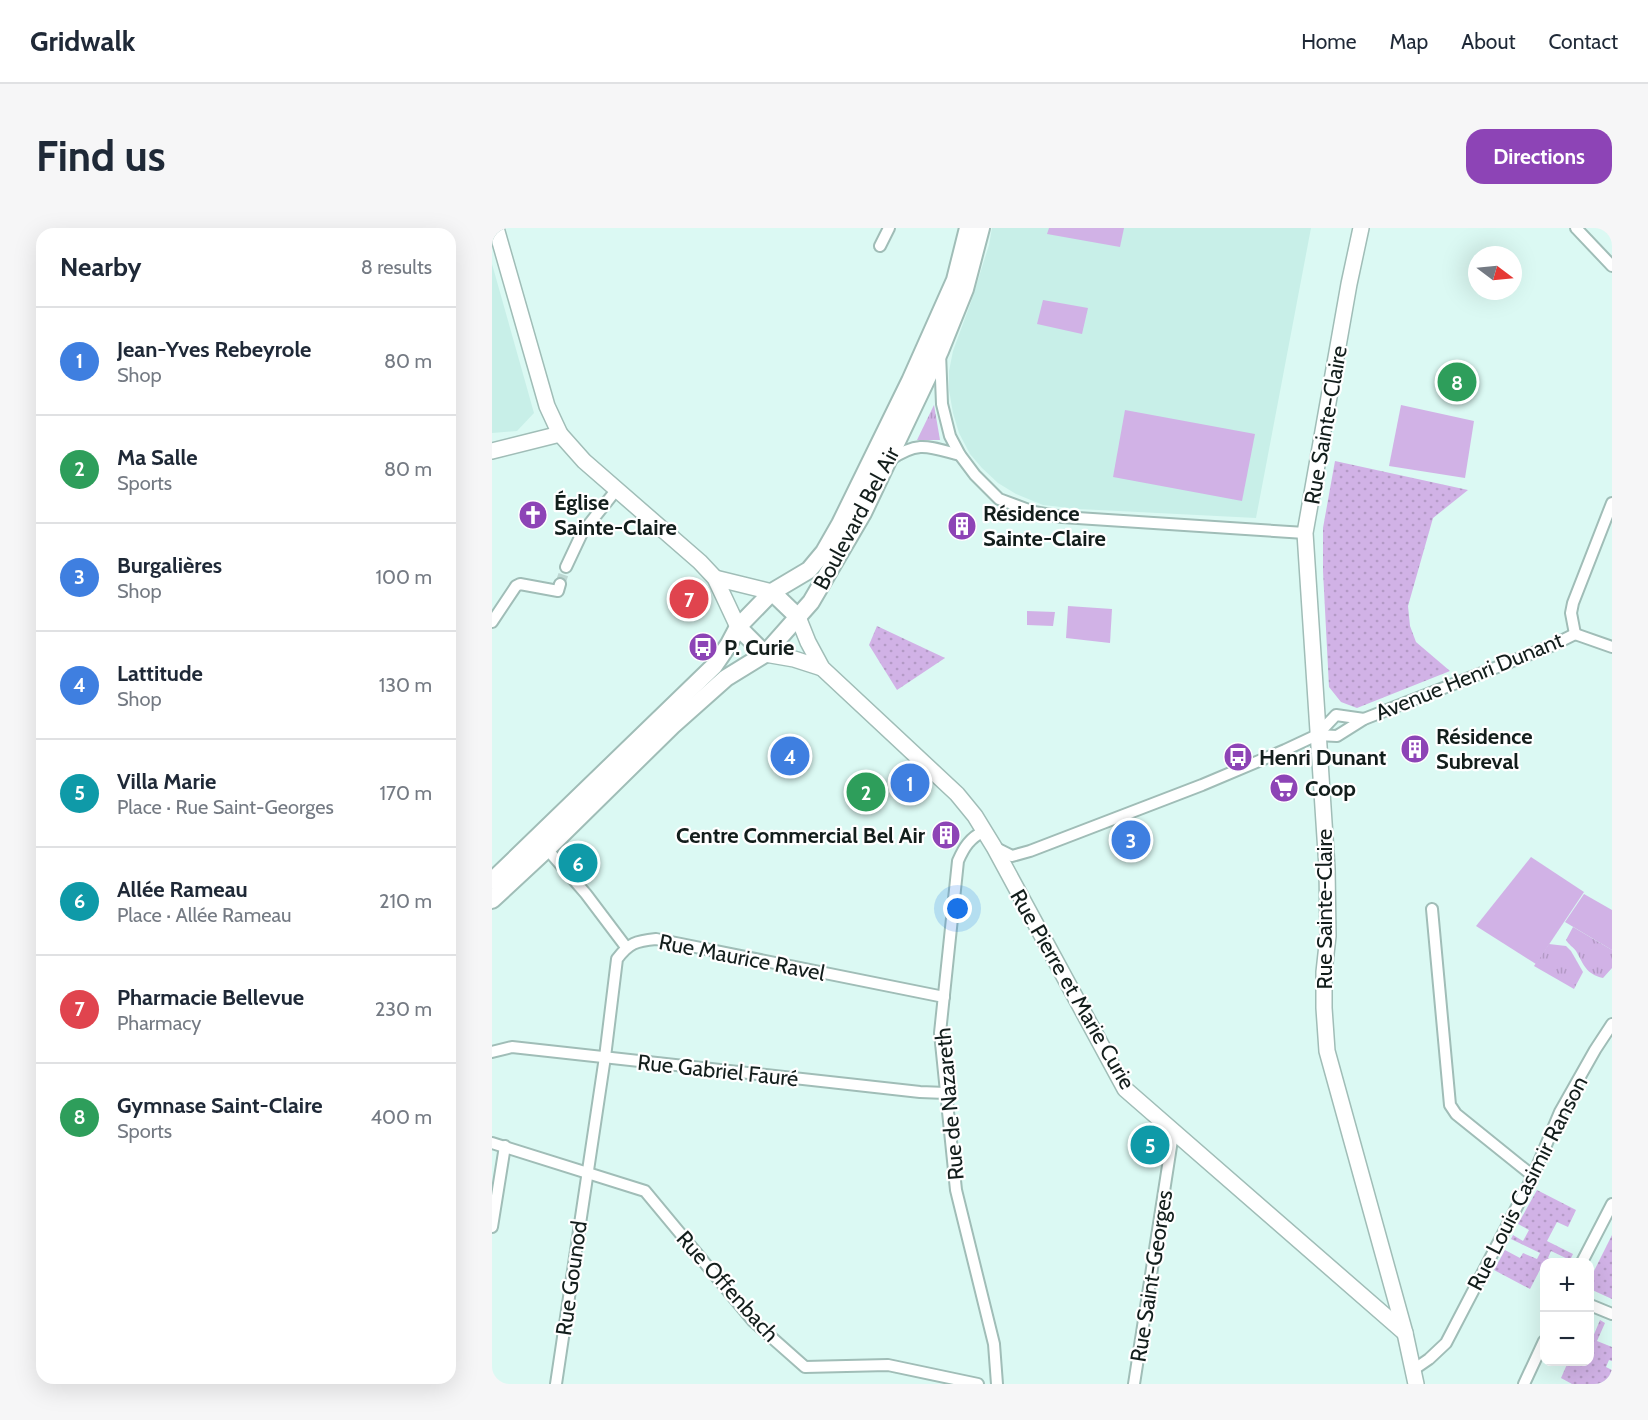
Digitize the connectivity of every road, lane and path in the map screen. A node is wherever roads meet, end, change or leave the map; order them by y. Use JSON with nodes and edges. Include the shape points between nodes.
{"nodes":[{"id":1,"x":496,"y":228,"type":"edge"},
{"id":2,"x":889,"y":228,"type":"edge"},
{"id":3,"x":968,"y":228,"type":"edge"},
{"id":4,"x":981,"y":228,"type":"edge"},
{"id":5,"x":1361,"y":228,"type":"edge"},
{"id":6,"x":1576,"y":228,"type":"edge"},
{"id":7,"x":880,"y":246,"type":"dead end"},
{"id":8,"x":1612,"y":266,"type":"edge"},
{"id":9,"x":940,"y":351,"type":"junction"},
{"id":10,"x":560,"y":434,"type":"junction"},
{"id":11,"x":492,"y":451,"type":"edge"},
{"id":12,"x":960,"y":455,"type":"junction"},
{"id":13,"x":885,"y":464,"type":"junction"},
{"id":14,"x":617,"y":489,"type":"junction"},
{"id":15,"x":1612,"y":503,"type":"edge"},
{"id":16,"x":1305,"y":533,"type":"junction"},
{"id":17,"x":566,"y":567,"type":"tunnel mouth"},
{"id":18,"x":715,"y":578,"type":"junction"},
{"id":19,"x":560,"y":584,"type":"dead end"},
{"id":20,"x":772,"y":592,"type":"junction"},
{"id":21,"x":798,"y":616,"type":"junction"},
{"id":22,"x":492,"y":622,"type":"edge"},
{"id":23,"x":738,"y":627,"type":"junction"},
{"id":24,"x":1575,"y":634,"type":"junction"},
{"id":25,"x":1612,"y":647,"type":"edge"},
{"id":26,"x":765,"y":654,"type":"junction"},
{"id":27,"x":822,"y":668,"type":"junction"},
{"id":28,"x":1364,"y":719,"type":"junction"},
{"id":29,"x":1317,"y":735,"type":"junction"},
{"id":30,"x":984,"y":831,"type":"junction"},
{"id":31,"x":994,"y":847,"type":"junction"},
{"id":32,"x":547,"y":849,"type":"junction"},
{"id":33,"x":492,"y":881,"type":"edge"},
{"id":34,"x":492,"y":900,"type":"edge"},
{"id":35,"x":1432,"y":909,"type":"dead end"},
{"id":36,"x":626,"y":947,"type":"junction"},
{"id":37,"x":944,"y":997,"type":"junction"},
{"id":38,"x":1612,"y":1024,"type":"edge"},
{"id":39,"x":492,"y":1052,"type":"edge"},
{"id":40,"x":605,"y":1057,"type":"junction"},
{"id":41,"x":946,"y":1093,"type":"junction"},
{"id":42,"x":1177,"y":1135,"type":"junction"},
{"id":43,"x":492,"y":1143,"type":"edge"},
{"id":44,"x":505,"y":1146,"type":"junction"},
{"id":45,"x":588,"y":1173,"type":"junction"},
{"id":46,"x":1533,"y":1176,"type":"junction"},
{"id":47,"x":1612,"y":1204,"type":"edge"},
{"id":48,"x":492,"y":1227,"type":"edge"},
{"id":49,"x":1585,"y":1258,"type":"edge"},
{"id":50,"x":1594,"y":1307,"type":"edge"},
{"id":51,"x":1612,"y":1314,"type":"edge"},
{"id":52,"x":1405,"y":1333,"type":"junction"},
{"id":53,"x":1540,"y":1351,"type":"edge"},
{"id":54,"x":1414,"y":1377,"type":"edge"},
{"id":55,"x":556,"y":1384,"type":"edge"},
{"id":56,"x":978,"y":1384,"type":"edge"},
{"id":57,"x":997,"y":1384,"type":"edge"},
{"id":58,"x":1134,"y":1384,"type":"edge"},
{"id":59,"x":1524,"y":1384,"type":"edge"}],
"edges":[{"from":1,"to":10,"type":"street","via":[[547,406]]},
{"from":2,"to":7,"type":"street"},
{"from":3,"to":20,"type":"main road","name":"Boulevard Bel Air","via":[[956,280],[840,524],[809,570]]},
{"from":4,"to":9,"type":"main road","name":"Boulevard Bel Air","via":[[965,289]]},
{"from":5,"to":16,"type":"street","name":"Rue Sainte-Claire"},
{"from":6,"to":8,"type":"street"},
{"from":9,"to":12,"type":"street","via":[[942,404],[950,436]]},
{"from":9,"to":13,"type":"main road","name":"Boulevard Bel Air"},
{"from":10,"to":11,"type":"street"},
{"from":10,"to":14,"type":"street"},
{"from":12,"to":13,"type":"street","via":[[925,446],[911,448]]},
{"from":12,"to":16,"type":"street","via":[[999,499],[1034,512],[1084,519]]},
{"from":13,"to":21,"type":"main road","name":"Boulevard Bel Air","via":[[831,570]]},
{"from":14,"to":17,"type":"street","via":[[582,533]]},
{"from":14,"to":18,"type":"street"},
{"from":15,"to":24,"type":"street","via":[[1573,603]]},
{"from":16,"to":29,"type":"street","name":"Rue Sainte-Claire"},
{"from":18,"to":20,"type":"street","name":"Rue Pierre et Marie Curie"},
{"from":18,"to":23,"type":"street"},
{"from":19,"to":22,"type":"street","via":[[558,591],[516,586]]},
{"from":20,"to":21,"type":"main road","name":"Rue Pierre et Marie Curie"},
{"from":20,"to":23,"type":"main road","name":"Boulevard Bel Air"},
{"from":21,"to":26,"type":"main road","name":"Boulevard Bel Air"},
{"from":21,"to":27,"type":"street","name":"Rue Pierre et Marie Curie"},
{"from":23,"to":26,"type":"main road"},
{"from":23,"to":33,"type":"main road","name":"Boulevard Bel Air","via":[[710,669]]},
{"from":24,"to":25,"type":"street"},
{"from":24,"to":28,"type":"street","name":"Avenue Henri Dunant"},
{"from":26,"to":27,"type":"street","name":"Rue Pierre et Marie Curie"},
{"from":26,"to":32,"type":"main road","name":"Boulevard Bel Air","via":[[726,678],[672,726]]},
{"from":27,"to":30,"type":"street","name":"Rue Pierre et Marie Curie","via":[[957,794]]},
{"from":28,"to":29,"type":"street","name":"Avenue Henri Dunant","via":[[1337,736]]},
{"from":28,"to":29,"type":"street","name":"Avenue Henri Dunant","via":[[1336,715]]},
{"from":29,"to":31,"type":"street","via":[[1202,785],[1030,851],[1012,856]]},
{"from":29,"to":52,"type":"street","name":"Rue Sainte-Claire","via":[[1327,868],[1324,1008],[1328,1051]]},
{"from":30,"to":31,"type":"street","name":"Rue Pierre et Marie Curie"},
{"from":30,"to":37,"type":"street","name":"Rue de Nazareth","via":[[964,846],[958,861]]},
{"from":31,"to":42,"type":"street","name":"Rue Pierre et Marie Curie","via":[[1125,1089]]},
{"from":32,"to":34,"type":"main road","name":"Boulevard Bel Air"},
{"from":32,"to":36,"type":"street"},
{"from":35,"to":46,"type":"street","via":[[1450,1105]]},
{"from":36,"to":37,"type":"street","name":"Rue Maurice Ravel","via":[[656,939]]},
{"from":36,"to":40,"type":"street","name":"Rue Maurice Ravel","via":[[617,959]]},
{"from":37,"to":41,"type":"street","name":"Rue de Nazareth","via":[[940,1033]]},
{"from":38,"to":46,"type":"street","name":"Rue Louis Casimir Ranson","via":[[1560,1112]]},
{"from":39,"to":40,"type":"street","name":"Rue Gabriel Fauré","via":[[512,1047]]},
{"from":40,"to":41,"type":"street","name":"Rue Gabriel Fauré"},
{"from":40,"to":45,"type":"street","name":"Rue Maurice Ravel"},
{"from":41,"to":57,"type":"street","name":"Rue de Nazareth","via":[[956,1190],[994,1344]]},
{"from":42,"to":52,"type":"street","name":"Rue Pierre et Marie Curie"},
{"from":42,"to":58,"type":"street","name":"Rue Saint-Georges","via":[[1172,1140]]},
{"from":43,"to":44,"type":"street","name":"Rue Offenbach"},
{"from":44,"to":45,"type":"street","name":"Rue Offenbach"},
{"from":44,"to":48,"type":"street"},
{"from":45,"to":55,"type":"street","name":"Rue Gounod"},
{"from":45,"to":56,"type":"street","name":"Rue Offenbach","via":[[645,1191],[753,1321],[805,1366],[888,1365]]},
{"from":46,"to":54,"type":"street","name":"Rue Louis Casimir Ranson","via":[[1446,1343]]},
{"from":47,"to":49,"type":"street"},
{"from":50,"to":51,"type":"street"},
{"from":52,"to":54,"type":"street","name":"Rue Sainte-Claire"},
{"from":53,"to":59,"type":"street"}]}
